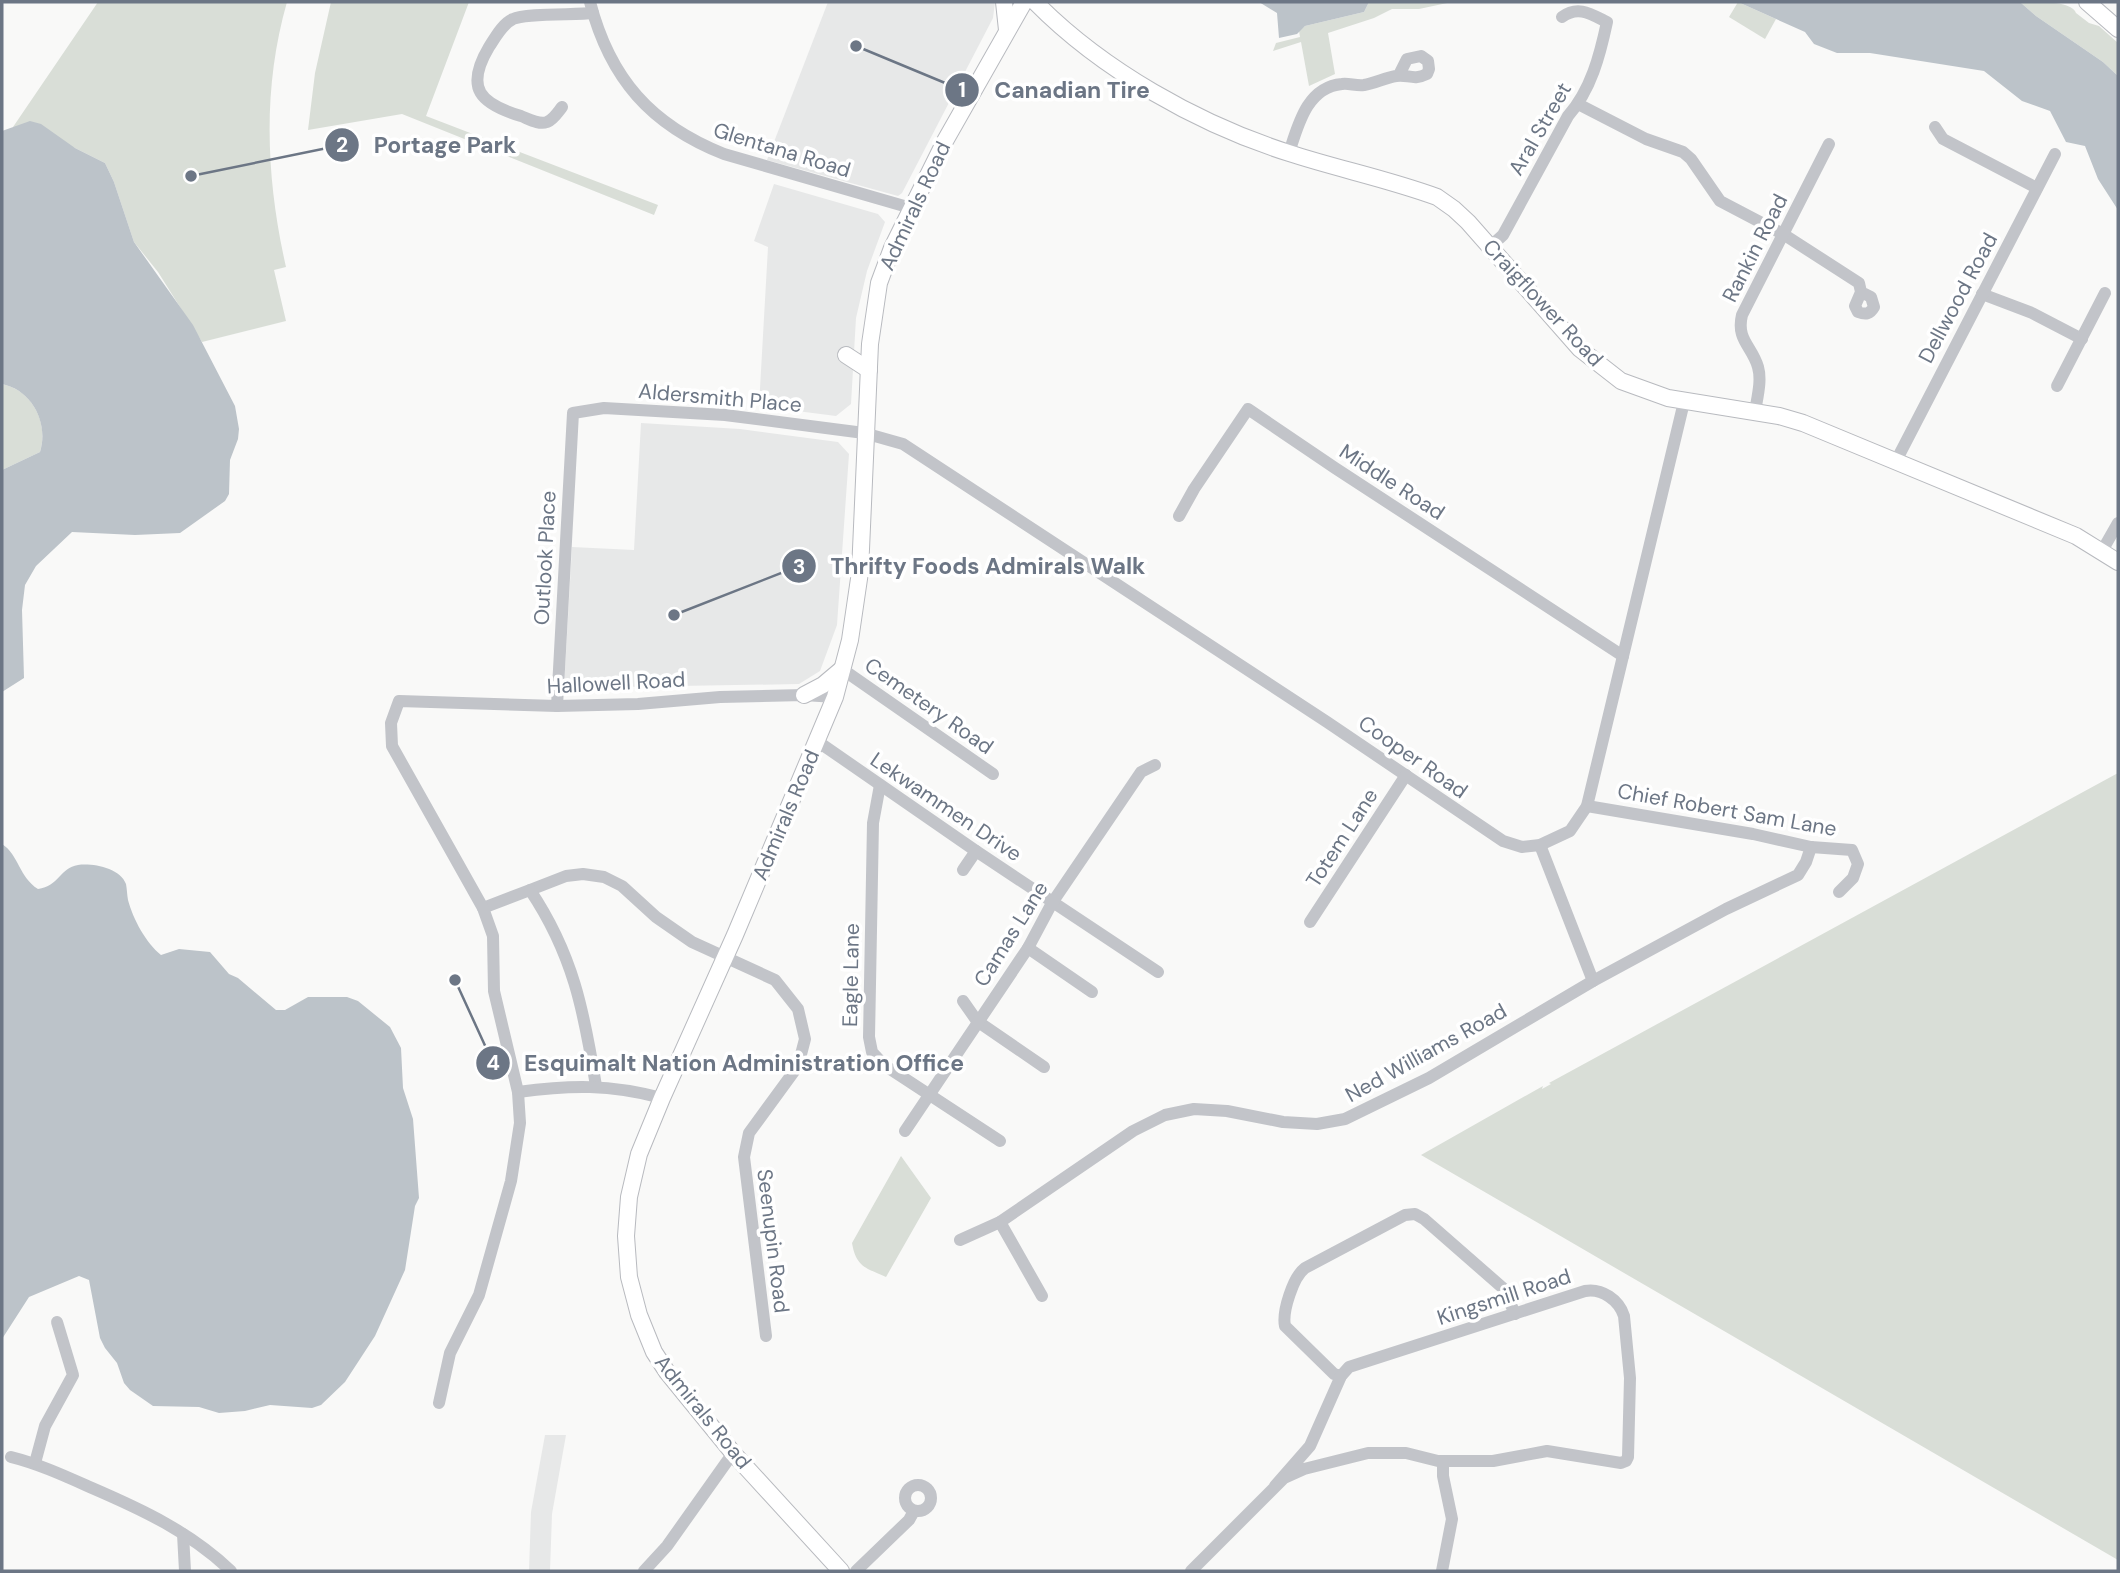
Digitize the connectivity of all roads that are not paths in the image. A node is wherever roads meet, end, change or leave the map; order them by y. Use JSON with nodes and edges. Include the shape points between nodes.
{"nodes":[{"id":1,"x":1004,"y":2,"type":"edge"},
{"id":2,"x":1024,"y":2,"type":"edge"},
{"id":3,"x":1035,"y":2,"type":"edge"},
{"id":4,"x":2087,"y":2,"type":"edge"},
{"id":5,"x":592,"y":8,"type":"edge"},
{"id":6,"x":1562,"y":17,"type":"dead end"},
{"id":7,"x":2118,"y":29,"type":"edge"},
{"id":8,"x":1007,"y":30,"type":"junction"},
{"id":9,"x":1399,"y":75,"type":"dead end"},
{"id":10,"x":1578,"y":104,"type":"junction"},
{"id":11,"x":562,"y":107,"type":"dead end"},
{"id":12,"x":1935,"y":127,"type":"dead end"},
{"id":13,"x":1829,"y":145,"type":"dead end"},
{"id":14,"x":1289,"y":153,"type":"junction"},
{"id":15,"x":2055,"y":154,"type":"dead end"},
{"id":16,"x":2037,"y":188,"type":"junction"},
{"id":17,"x":911,"y":208,"type":"junction"},
{"id":18,"x":1783,"y":234,"type":"junction"},
{"id":19,"x":1490,"y":247,"type":"junction"},
{"id":20,"x":1861,"y":292,"type":"dead end"},
{"id":21,"x":2105,"y":293,"type":"dead end"},
{"id":22,"x":1982,"y":294,"type":"junction"},
{"id":23,"x":2082,"y":339,"type":"junction"},
{"id":24,"x":870,"y":344,"type":"junction"},
{"id":25,"x":869,"y":370,"type":"junction"},
{"id":26,"x":2057,"y":386,"type":"dead end"},
{"id":27,"x":1684,"y":402,"type":"junction"},
{"id":28,"x":1755,"y":412,"type":"junction"},
{"id":29,"x":573,"y":413,"type":"joint"},
{"id":30,"x":864,"y":433,"type":"junction"},
{"id":31,"x":1896,"y":461,"type":"junction"},
{"id":32,"x":1179,"y":516,"type":"dead end"},
{"id":33,"x":2118,"y":523,"type":"edge"},
{"id":34,"x":2102,"y":551,"type":"junction"},
{"id":35,"x":2118,"y":562,"type":"edge"},
{"id":36,"x":1623,"y":656,"type":"junction"},
{"id":37,"x":842,"y":669,"type":"junction"},
{"id":38,"x":804,"y":695,"type":"junction"},
{"id":39,"x":835,"y":697,"type":"junction"},
{"id":40,"x":556,"y":706,"type":"junction"},
{"id":41,"x":817,"y":741,"type":"junction"},
{"id":42,"x":1155,"y":765,"type":"dead end"},
{"id":43,"x":993,"y":774,"type":"dead end"},
{"id":44,"x":1406,"y":775,"type":"junction"},
{"id":45,"x":880,"y":785,"type":"junction"},
{"id":46,"x":1587,"y":806,"type":"junction"},
{"id":47,"x":1540,"y":845,"type":"junction"},
{"id":48,"x":1811,"y":847,"type":"junction"},
{"id":49,"x":976,"y":851,"type":"junction"},
{"id":50,"x":963,"y":870,"type":"dead end"},
{"id":51,"x":530,"y":890,"type":"junction"},
{"id":52,"x":1839,"y":892,"type":"dead end"},
{"id":53,"x":1052,"y":903,"type":"junction"},
{"id":54,"x":483,"y":908,"type":"junction"},
{"id":55,"x":1310,"y":922,"type":"dead end"},
{"id":56,"x":1028,"y":948,"type":"junction"},
{"id":57,"x":725,"y":958,"type":"junction"},
{"id":58,"x":1158,"y":972,"type":"dead end"},
{"id":59,"x":1593,"y":981,"type":"junction"},
{"id":60,"x":1092,"y":992,"type":"dead end"},
{"id":61,"x":963,"y":1001,"type":"dead end"},
{"id":62,"x":978,"y":1021,"type":"junction"},
{"id":63,"x":1044,"y":1066,"type":"dead end"},
{"id":64,"x":596,"y":1086,"type":"junction"},
{"id":65,"x":518,"y":1092,"type":"junction"},
{"id":66,"x":928,"y":1095,"type":"junction"},
{"id":67,"x":662,"y":1098,"type":"junction"},
{"id":68,"x":905,"y":1131,"type":"dead end"},
{"id":69,"x":1000,"y":1141,"type":"dead end"},
{"id":70,"x":1000,"y":1222,"type":"junction"},
{"id":71,"x":960,"y":1240,"type":"dead end"},
{"id":72,"x":1042,"y":1296,"type":"dead end"},
{"id":73,"x":1515,"y":1314,"type":"junction"},
{"id":74,"x":57,"y":1322,"type":"dead end"},
{"id":75,"x":766,"y":1336,"type":"dead end"},
{"id":76,"x":1341,"y":1376,"type":"junction"},
{"id":77,"x":439,"y":1404,"type":"dead end"},
{"id":78,"x":733,"y":1454,"type":"junction"},
{"id":79,"x":11,"y":1457,"type":"dead end"},
{"id":80,"x":1443,"y":1461,"type":"junction"},
{"id":81,"x":35,"y":1463,"type":"junction"},
{"id":82,"x":1301,"y":1465,"type":"junction"},
{"id":83,"x":914,"y":1511,"type":"dead end"},
{"id":84,"x":183,"y":1534,"type":"junction"},
{"id":85,"x":185,"y":1571,"type":"edge"},
{"id":86,"x":231,"y":1571,"type":"edge"},
{"id":87,"x":644,"y":1571,"type":"edge"},
{"id":88,"x":841,"y":1571,"type":"edge"},
{"id":89,"x":856,"y":1571,"type":"edge"},
{"id":90,"x":1191,"y":1571,"type":"edge"},
{"id":91,"x":1442,"y":1571,"type":"edge"}],
"edges":[{"from":1,"to":8,"type":"main road"},
{"from":2,"to":8,"type":"main road","name":"Admirals Road"},
{"from":3,"to":14,"type":"main road","name":"Craigflower Road","via":[[1083,43],[1156,93],[1221,127]]},
{"from":4,"to":7,"type":"main road"},
{"from":5,"to":11,"type":"street","via":[[512,19],[495,37],[477,78],[482,97],[500,110],[542,123]]},
{"from":5,"to":17,"type":"street","name":"Glentana Road","via":[[619,72],[652,112],[680,134],[737,158]]},
{"from":6,"to":10,"type":"street","name":"Aral Street","via":[[1570,11],[1586,11],[1607,22],[1598,61]]},
{"from":8,"to":17,"type":"main road","name":"Admirals Road"},
{"from":9,"to":14,"type":"street","via":[[1321,91],[1303,115]]},
{"from":10,"to":18,"type":"street","via":[[1646,139],[1683,152],[1720,201]]},
{"from":10,"to":19,"type":"street","name":"Aral Street","via":[[1567,116],[1503,234]]},
{"from":12,"to":16,"type":"street","via":[[1943,139]]},
{"from":13,"to":18,"type":"street","name":"Rankin Road"},
{"from":14,"to":19,"type":"main road","name":"Craigflower Road","via":[[1437,197]]},
{"from":15,"to":16,"type":"street","name":"Dellwood Road"},
{"from":16,"to":22,"type":"street","name":"Dellwood Road"},
{"from":17,"to":24,"type":"main road","name":"Admirals Road","via":[[879,283]]},
{"from":18,"to":20,"type":"street","via":[[1858,283]]},
{"from":18,"to":28,"type":"street","name":"Rankin Road","via":[[1741,320],[1742,338],[1759,370]]},
{"from":19,"to":27,"type":"main road","name":"Craigflower Road","via":[[1599,365],[1621,382]]},
{"from":21,"to":23,"type":"street"},
{"from":22,"to":23,"type":"street"},
{"from":22,"to":31,"type":"street","name":"Dellwood Road"},
{"from":23,"to":26,"type":"street"},
{"from":24,"to":25,"type":"main road","name":"Admirals Road"},
{"from":24,"to":25,"type":"main road","via":[[846,355]]},
{"from":25,"to":30,"type":"main road","name":"Admirals Road"},
{"from":27,"to":28,"type":"main road","name":"Craigflower Road"},
{"from":27,"to":36,"type":"street"},
{"from":28,"to":31,"type":"main road","name":"Craigflower Road","via":[[1803,423]]},
{"from":29,"to":30,"type":"street","name":"Aldersmith Place","via":[[604,408],[725,415]]},
{"from":29,"to":40,"type":"street","name":"Outlook Place"},
{"from":30,"to":37,"type":"main road","name":"Admirals Road","via":[[860,572]]},
{"from":30,"to":44,"type":"street","name":"Cooper Road","via":[[904,444]]},
{"from":31,"to":34,"type":"main road","name":"Craigflower Road"},
{"from":32,"to":36,"type":"street","name":"Middle Road","via":[[1248,409]]},
{"from":33,"to":34,"type":"street"},
{"from":34,"to":35,"type":"main road","name":"Craigflower Road"},
{"from":36,"to":46,"type":"street"},
{"from":37,"to":38,"type":"main road"},
{"from":37,"to":39,"type":"main road","name":"Admirals Road"},
{"from":37,"to":43,"type":"street","name":"Cemetery Road"},
{"from":38,"to":39,"type":"street","name":"Hallowell Road"},
{"from":38,"to":40,"type":"street","name":"Hallowell Road"},
{"from":39,"to":41,"type":"main road","name":"Admirals Road"},
{"from":40,"to":54,"type":"street","name":"Hallowell Road","via":[[399,701],[391,723],[397,756]]},
{"from":41,"to":45,"type":"street","name":"Lekwammen Drive"},
{"from":41,"to":57,"type":"main road","name":"Admirals Road"},
{"from":42,"to":53,"type":"street","name":"Camas Lane","via":[[1141,772]]},
{"from":44,"to":47,"type":"street","name":"Cooper Road","via":[[1503,841],[1522,847]]},
{"from":44,"to":55,"type":"street","name":"Totem Lane"},
{"from":45,"to":49,"type":"street","name":"Lekwammen Drive"},
{"from":45,"to":66,"type":"street","name":"Eagle Lane","via":[[873,823],[869,1037],[873,1052],[884,1065]]},
{"from":46,"to":47,"type":"street","via":[[1570,831]]},
{"from":46,"to":48,"type":"street","name":"Chief Robert Sam Lane"},
{"from":47,"to":59,"type":"street"},
{"from":48,"to":52,"type":"street","name":"Chief Robert Sam Lane","via":[[1852,850],[1858,864],[1853,878]]},
{"from":48,"to":59,"type":"street","name":"Ned Williams Road","via":[[1798,875]]},
{"from":49,"to":50,"type":"street"},
{"from":49,"to":53,"type":"street","name":"Lekwammen Drive"},
{"from":51,"to":54,"type":"street","name":"Seenupin Road"},
{"from":51,"to":57,"type":"street","name":"Seenupin Road","via":[[566,876],[604,877],[622,886],[692,943]]},
{"from":51,"to":64,"type":"street","via":[[575,978]]},
{"from":53,"to":56,"type":"street","name":"Camas Lane"},
{"from":53,"to":58,"type":"street","name":"Lekwammen Drive"},
{"from":54,"to":65,"type":"street","via":[[493,936],[494,991]]},
{"from":56,"to":60,"type":"street"},
{"from":56,"to":62,"type":"street","name":"Camas Lane"},
{"from":57,"to":67,"type":"main road","name":"Admirals Road"},
{"from":57,"to":75,"type":"street","name":"Seenupin Road","via":[[775,980],[798,1009],[805,1039],[798,1066],[749,1133],[744,1157]]},
{"from":59,"to":70,"type":"street","name":"Ned Williams Road","via":[[1429,1078],[1345,1119],[1317,1124],[1283,1122],[1194,1109],[1165,1115],[1133,1131]]},
{"from":61,"to":62,"type":"street"},
{"from":62,"to":63,"type":"street"},
{"from":62,"to":66,"type":"street","name":"Camas Lane"},
{"from":64,"to":65,"type":"street"},
{"from":64,"to":67,"type":"street"},
{"from":65,"to":77,"type":"street","via":[[520,1123],[511,1181],[479,1296],[450,1353]]},
{"from":66,"to":68,"type":"street","name":"Camas Lane"},
{"from":66,"to":69,"type":"street","name":"Eagle Lane"},
{"from":67,"to":78,"type":"main road","name":"Admirals Road","via":[[639,1154],[629,1197],[629,1277],[654,1352]]},
{"from":70,"to":71,"type":"street","name":"Ned Williams Road"},
{"from":70,"to":72,"type":"street"},
{"from":73,"to":76,"type":"street","name":"Kingsmill Road","via":[[1349,1367]]},
{"from":73,"to":76,"type":"street","via":[[1504,1289],[1424,1219],[1410,1214],[1399,1217],[1305,1268],[1294,1281],[1285,1326]]},
{"from":73,"to":80,"type":"street","name":"Kingsmill Road","via":[[1590,1290],[1600,1291],[1618,1304],[1624,1316],[1630,1369],[1629,1457],[1621,1463],[1547,1451],[1499,1461]]},
{"from":74,"to":81,"type":"street","via":[[73,1375],[45,1426]]},
{"from":76,"to":82,"type":"street"},
{"from":78,"to":87,"type":"street"},
{"from":78,"to":88,"type":"main road","name":"Admirals Road"},
{"from":79,"to":81,"type":"street"},
{"from":80,"to":82,"type":"street","via":[[1368,1452]]},
{"from":80,"to":91,"type":"street","via":[[1452,1519]]},
{"from":81,"to":84,"type":"street","via":[[155,1516]]},
{"from":82,"to":90,"type":"street"},
{"from":83,"to":89,"type":"street"},
{"from":84,"to":85,"type":"street"},
{"from":84,"to":86,"type":"street"}]}
